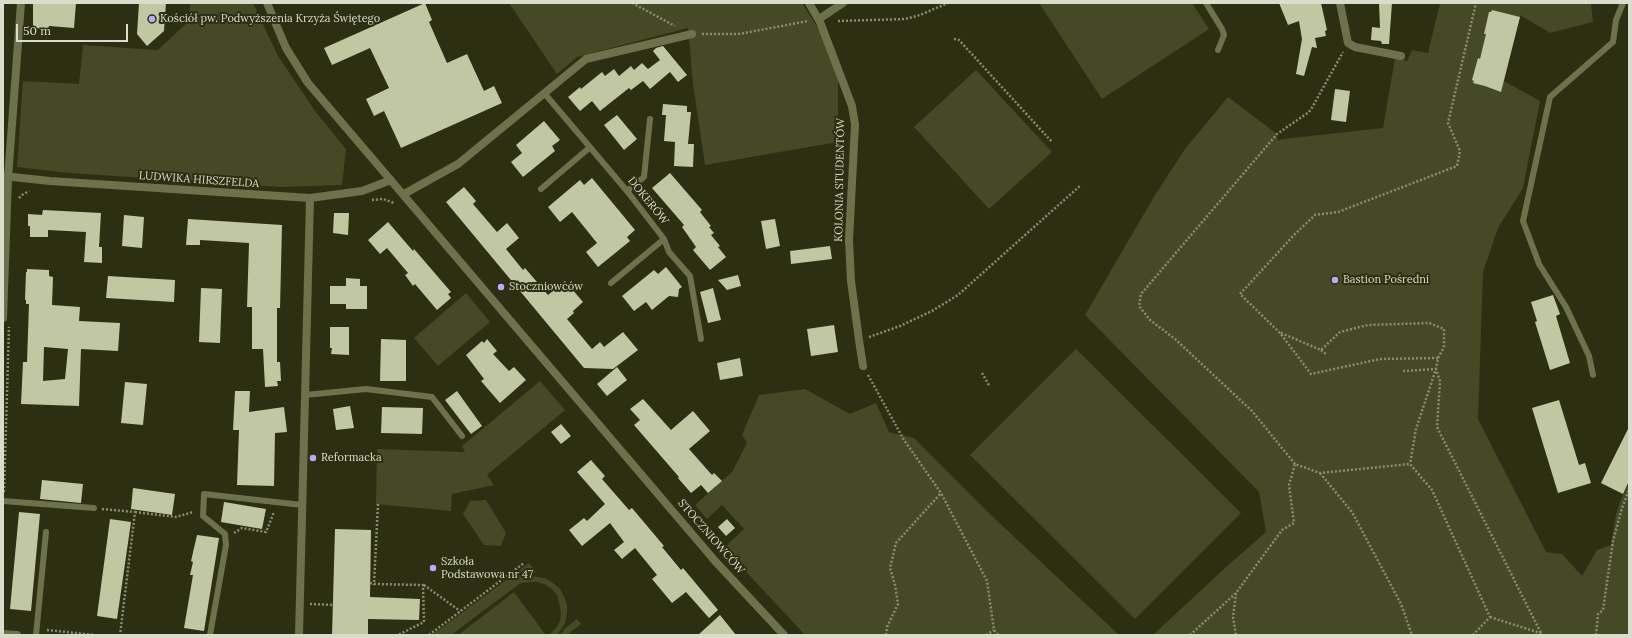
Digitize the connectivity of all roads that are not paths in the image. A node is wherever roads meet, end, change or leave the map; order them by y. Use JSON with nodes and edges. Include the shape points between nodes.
{"nodes":[{"id":1,"x":21,"y":3,"type":"edge"},
{"id":2,"x":267,"y":3,"type":"edge"},
{"id":3,"x":809,"y":3,"type":"edge"},
{"id":4,"x":843,"y":3,"type":"edge"},
{"id":5,"x":1206,"y":3,"type":"edge"},
{"id":6,"x":1340,"y":3,"type":"edge"},
{"id":7,"x":1623,"y":3,"type":"edge"},
{"id":8,"x":819,"y":20,"type":"junction"},
{"id":9,"x":692,"y":34,"type":"road end"},
{"id":10,"x":1218,"y":50,"type":"dead end"},
{"id":11,"x":1401,"y":56,"type":"dead end"},
{"id":12,"x":545,"y":94,"type":"junction"},
{"id":13,"x":650,"y":119,"type":"dead end"},
{"id":14,"x":589,"y":148,"type":"junction"},
{"id":15,"x":6,"y":177,"type":"edge"},
{"id":16,"x":392,"y":180,"type":"junction"},
{"id":17,"x":541,"y":189,"type":"dead end"},
{"id":18,"x":627,"y":191,"type":"junction"},
{"id":19,"x":404,"y":194,"type":"junction"},
{"id":20,"x":310,"y":198,"type":"junction"},
{"id":21,"x":664,"y":239,"type":"junction"},
{"id":22,"x":611,"y":283,"type":"dead end"},
{"id":23,"x":6,"y":320,"type":"edge"},
{"id":24,"x":701,"y":339,"type":"dead end"},
{"id":25,"x":863,"y":366,"type":"road end"},
{"id":26,"x":1593,"y":374,"type":"dead end"},
{"id":27,"x":305,"y":395,"type":"junction"},
{"id":28,"x":462,"y":436,"type":"dead end"},
{"id":29,"x":3,"y":501,"type":"edge"},
{"id":30,"x":302,"y":505,"type":"junction"},
{"id":31,"x":94,"y":508,"type":"road end"},
{"id":32,"x":46,"y":532,"type":"dead end"},
{"id":33,"x":36,"y":632,"type":"edge"},
{"id":34,"x":3,"y":634,"type":"edge"},
{"id":35,"x":17,"y":635,"type":"edge"},
{"id":36,"x":210,"y":635,"type":"edge"},
{"id":37,"x":298,"y":635,"type":"edge"},
{"id":38,"x":784,"y":635,"type":"edge"}],
"edges":[{"from":1,"to":15,"type":"street","via":[[12,135]]},
{"from":2,"to":16,"type":"street","name":"STOCZNIOWCÓW","via":[[286,48],[308,83]]},
{"from":3,"to":8,"type":"street","name":"KOLONIA STUDENTÓW"},
{"from":4,"to":8,"type":"street"},
{"from":5,"to":10,"type":"lane","via":[[1224,35]]},
{"from":6,"to":11,"type":"street","via":[[1348,43],[1355,47]]},
{"from":7,"to":26,"type":"lane","via":[[1616,20],[1614,42],[1550,97],[1523,221],[1539,264],[1566,307],[1589,356]]},
{"from":8,"to":25,"type":"street","name":"KOLONIA STUDENTÓW","via":[[852,106],[854,125],[849,240],[851,281]]},
{"from":9,"to":12,"type":"street","via":[[586,59]]},
{"from":12,"to":14,"type":"lane","name":"DOKERÓW"},
{"from":12,"to":19,"type":"street","via":[[458,164]]},
{"from":13,"to":18,"type":"lane","via":[[644,177]]},
{"from":14,"to":17,"type":"lane"},
{"from":14,"to":18,"type":"lane","name":"DOKERÓW"},
{"from":15,"to":20,"type":"street","name":"LUDWIKA HIRSZFELDA"},
{"from":15,"to":23,"type":"street"},
{"from":16,"to":19,"type":"street","name":"STOCZNIOWCÓW"},
{"from":16,"to":20,"type":"street","name":"LUDWIKA HIRSZFELDA","via":[[362,191]]},
{"from":18,"to":21,"type":"lane","name":"DOKERÓW"},
{"from":19,"to":38,"type":"street","name":"STOCZNIOWCÓW","via":[[710,555]]},
{"from":20,"to":27,"type":"street"},
{"from":21,"to":22,"type":"lane"},
{"from":21,"to":24,"type":"lane","name":"DOKERÓW","via":[[669,252],[690,276]]},
{"from":27,"to":28,"type":"lane","via":[[366,389],[432,397]]},
{"from":27,"to":30,"type":"street"},
{"from":29,"to":31,"type":"lane"},
{"from":30,"to":36,"type":"lane","via":[[204,494],[203,516],[225,534],[226,539]]},
{"from":30,"to":37,"type":"street"},
{"from":32,"to":33,"type":"lane"},
{"from":34,"to":35,"type":"street"}]}
